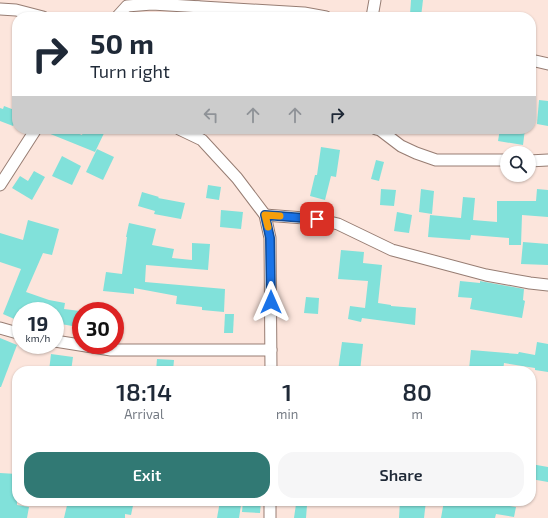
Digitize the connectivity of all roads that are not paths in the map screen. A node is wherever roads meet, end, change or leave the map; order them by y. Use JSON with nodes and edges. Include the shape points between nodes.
{"nodes":[{"id":1,"x":375,"y":0,"type":"edge"},
{"id":2,"x":129,"y":3,"type":"edge"},
{"id":3,"x":0,"y":9,"type":"edge"},
{"id":4,"x":23,"y":12,"type":"edge"},
{"id":5,"x":122,"y":12,"type":"edge"},
{"id":6,"x":198,"y":12,"type":"edge"},
{"id":7,"x":373,"y":12,"type":"edge"},
{"id":8,"x":536,"y":61,"type":"edge"},
{"id":9,"x":548,"y":64,"type":"edge"},
{"id":10,"x":33,"y":134,"type":"edge"},
{"id":11,"x":189,"y":134,"type":"edge"},
{"id":12,"x":204,"y":134,"type":"edge"},
{"id":13,"x":385,"y":134,"type":"edge"},
{"id":14,"x":202,"y":140,"type":"junction"},
{"id":15,"x":500,"y":160,"type":"edge"},
{"id":16,"x":536,"y":160,"type":"edge"},
{"id":17,"x":548,"y":160,"type":"edge"},
{"id":18,"x":0,"y":185,"type":"edge"},
{"id":19,"x":265,"y":215,"type":"junction"},
{"id":20,"x":548,"y":285,"type":"edge"},
{"id":21,"x":0,"y":328,"type":"edge"},
{"id":22,"x":12,"y":331,"type":"edge"},
{"id":23,"x":64,"y":342,"type":"edge"},
{"id":24,"x":271,"y":350,"type":"junction"},
{"id":25,"x":271,"y":366,"type":"edge"},
{"id":26,"x":270,"y":506,"type":"edge"},
{"id":27,"x":270,"y":518,"type":"edge"}],
"edges":[{"from":1,"to":7,"type":"street"},
{"from":2,"to":5,"type":"street"},
{"from":2,"to":6,"type":"street"},
{"from":3,"to":4,"type":"street"},
{"from":8,"to":9,"type":"street"},
{"from":10,"to":18,"type":"street"},
{"from":11,"to":14,"type":"street"},
{"from":12,"to":14,"type":"street"},
{"from":13,"to":15,"type":"street","via":[[401,146],[436,160]]},
{"from":14,"to":19,"type":"street","via":[[237,178]]},
{"from":16,"to":17,"type":"street"},
{"from":19,"to":20,"type":"street","via":[[331,222],[405,254],[486,275]]},
{"from":19,"to":24,"type":"street","via":[[270,238]]},
{"from":21,"to":22,"type":"street"},
{"from":23,"to":24,"type":"street","via":[[111,350]]},
{"from":24,"to":25,"type":"street"},
{"from":26,"to":27,"type":"street"}]}
